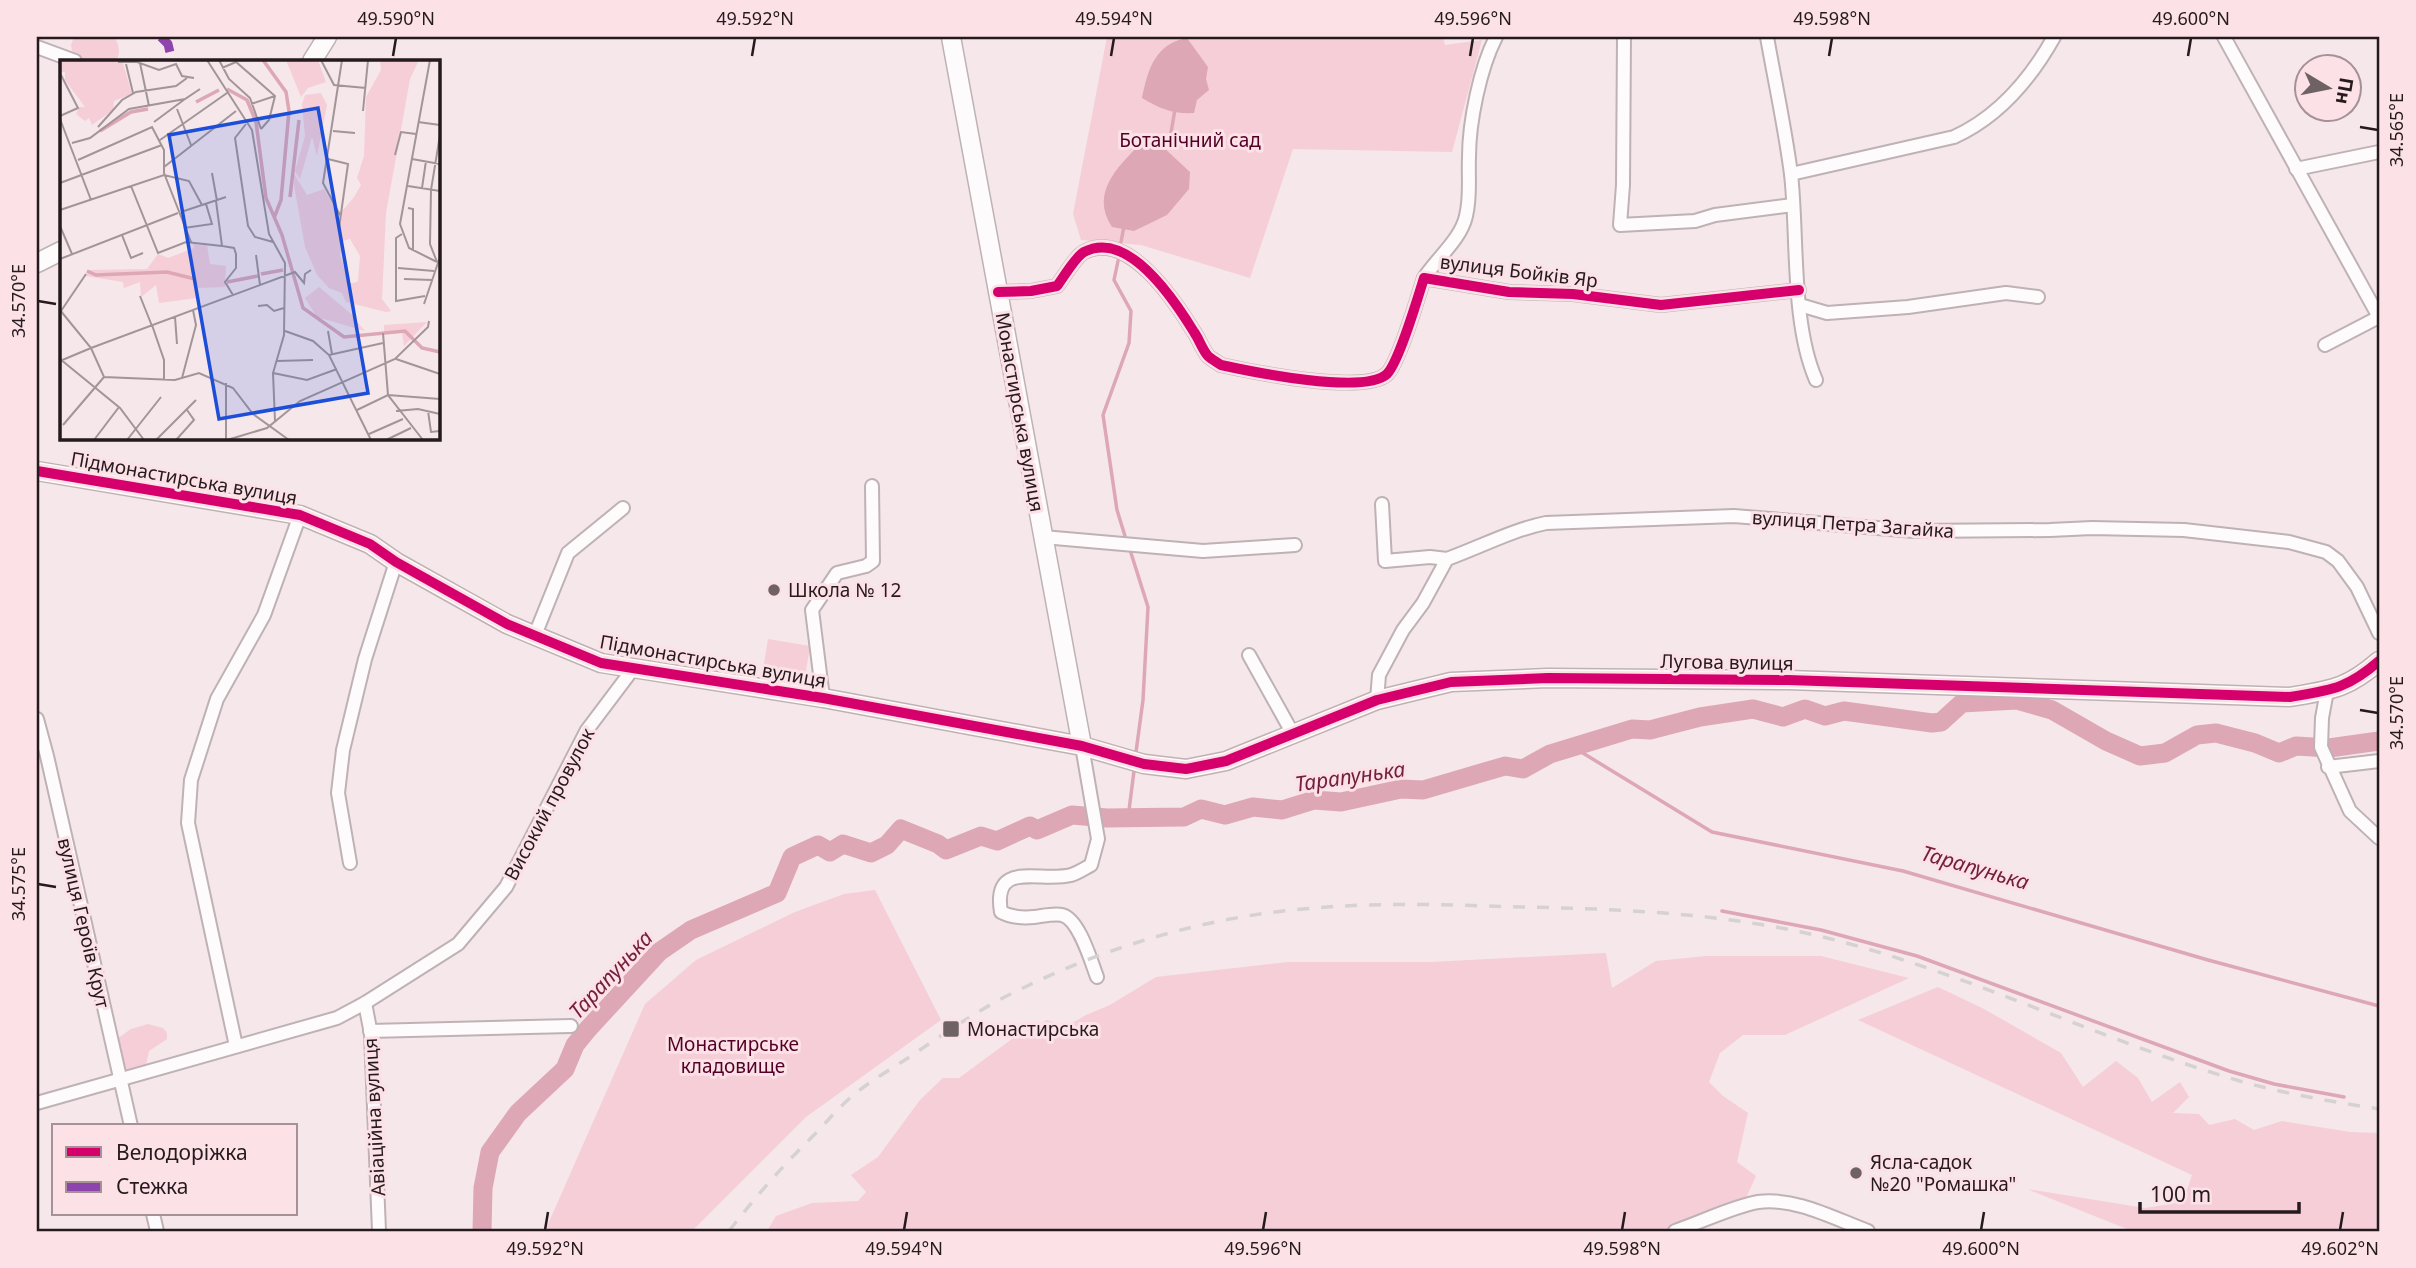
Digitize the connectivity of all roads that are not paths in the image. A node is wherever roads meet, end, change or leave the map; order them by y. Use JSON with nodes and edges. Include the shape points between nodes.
{"nodes":[{"id":1,"x":327,"y":37,"type":"edge"},
{"id":2,"x":951,"y":37,"type":"edge"},
{"id":3,"x":1496,"y":37,"type":"edge"},
{"id":4,"x":1624,"y":37,"type":"edge"},
{"id":5,"x":1767,"y":37,"type":"edge"},
{"id":6,"x":2053,"y":37,"type":"edge"},
{"id":7,"x":2224,"y":37,"type":"edge"},
{"id":8,"x":37,"y":47,"type":"edge"},
{"id":9,"x":72,"y":60,"type":"edge"},
{"id":10,"x":313,"y":60,"type":"edge"},
{"id":11,"x":2379,"y":152,"type":"edge"},
{"id":12,"x":2296,"y":169,"type":"junction"},
{"id":13,"x":1791,"y":174,"type":"junction"},
{"id":14,"x":1793,"y":205,"type":"junction"},
{"id":15,"x":60,"y":252,"type":"edge"},
{"id":16,"x":37,"y":263,"type":"edge"},
{"id":17,"x":1424,"y":278,"type":"junction"},
{"id":18,"x":1798,"y":290,"type":"junction"},
{"id":19,"x":998,"y":292,"type":"junction"},
{"id":20,"x":2038,"y":298,"type":"dead end"},
{"id":21,"x":1800,"y":305,"type":"junction"},
{"id":22,"x":2379,"y":317,"type":"edge"},
{"id":23,"x":2325,"y":345,"type":"dead end"},
{"id":24,"x":1816,"y":380,"type":"dead end"},
{"id":25,"x":37,"y":471,"type":"edge"},
{"id":26,"x":872,"y":486,"type":"dead end"},
{"id":27,"x":1382,"y":504,"type":"dead end"},
{"id":28,"x":623,"y":508,"type":"dead end"},
{"id":29,"x":300,"y":515,"type":"junction"},
{"id":30,"x":1043,"y":537,"type":"junction"},
{"id":31,"x":1295,"y":545,"type":"dead end"},
{"id":32,"x":1447,"y":559,"type":"junction"},
{"id":33,"x":396,"y":562,"type":"junction"},
{"id":34,"x":2379,"y":633,"type":"edge"},
{"id":35,"x":535,"y":635,"type":"junction"},
{"id":36,"x":1249,"y":655,"type":"dead end"},
{"id":37,"x":2379,"y":661,"type":"edge"},
{"id":38,"x":633,"y":670,"type":"junction"},
{"id":39,"x":2327,"y":691,"type":"junction"},
{"id":40,"x":823,"y":698,"type":"junction"},
{"id":41,"x":1377,"y":700,"type":"junction"},
{"id":42,"x":37,"y":719,"type":"edge"},
{"id":43,"x":1293,"y":734,"type":"junction"},
{"id":44,"x":1082,"y":746,"type":"junction"},
{"id":45,"x":2379,"y":761,"type":"edge"},
{"id":46,"x":2328,"y":766,"type":"junction"},
{"id":47,"x":2379,"y":838,"type":"edge"},
{"id":48,"x":350,"y":863,"type":"dead end"},
{"id":49,"x":1097,"y":977,"type":"dead end"},
{"id":50,"x":365,"y":1003,"type":"junction"},
{"id":51,"x":571,"y":1026,"type":"dead end"},
{"id":52,"x":370,"y":1031,"type":"junction"},
{"id":53,"x":236,"y":1046,"type":"junction"},
{"id":54,"x":119,"y":1081,"type":"junction"},
{"id":55,"x":37,"y":1103,"type":"edge"},
{"id":56,"x":130,"y":1124,"type":"edge"},
{"id":57,"x":379,"y":1231,"type":"edge"},
{"id":58,"x":1675,"y":1231,"type":"edge"},
{"id":59,"x":1868,"y":1231,"type":"edge"}],
"edges":[{"from":1,"to":10,"type":"street"},
{"from":2,"to":19,"type":"street","name":"Монастирська вулиця"},
{"from":3,"to":17,"type":"street","via":[[1486,55],[1476,99],[1466,218]]},
{"from":4,"to":14,"type":"street","via":[[1620,225],[1695,221]]},
{"from":5,"to":13,"type":"street"},
{"from":6,"to":13,"type":"street","via":[[2038,65],[2003,103],[1965,132]]},
{"from":7,"to":12,"type":"street"},
{"from":8,"to":9,"type":"street"},
{"from":11,"to":12,"type":"street"},
{"from":12,"to":22,"type":"street"},
{"from":13,"to":14,"type":"street"},
{"from":14,"to":18,"type":"street"},
{"from":15,"to":16,"type":"street"},
{"from":17,"to":18,"type":"street","name":"вулиця Бойків Яр","via":[[1509,292],[1661,305]]},
{"from":17,"to":19,"type":"street","name":"вулиця Бойків Яр","via":[[1388,373],[1376,380],[1332,383],[1222,365],[1207,355],[1153,275],[1135,258],[1117,250],[1097,248],[1082,253],[1057,286]]},
{"from":18,"to":21,"type":"street"},
{"from":19,"to":30,"type":"street","name":"Монастирська вулиця"},
{"from":20,"to":21,"type":"street","via":[[2006,293],[1827,313]]},
{"from":21,"to":24,"type":"street","via":[[1807,359]]},
{"from":22,"to":23,"type":"street"},
{"from":25,"to":29,"type":"street","name":"Підмонастирська вулиця"},
{"from":26,"to":40,"type":"street","name":"Підмонастирська вулиця","via":[[873,561],[837,573],[812,610]]},
{"from":27,"to":32,"type":"street","via":[[1385,561],[1430,556]]},
{"from":28,"to":35,"type":"street","via":[[568,553]]},
{"from":29,"to":33,"type":"street","name":"Підмонастирська вулиця","via":[[370,544]]},
{"from":29,"to":53,"type":"street","via":[[264,615],[217,699],[191,780],[187,824]]},
{"from":30,"to":31,"type":"street","via":[[1203,551]]},
{"from":30,"to":44,"type":"street","name":"Монастирська вулиця"},
{"from":32,"to":34,"type":"street","name":"вулиця Петра Загайка","via":[[1521,528],[1546,523],[1734,516],[1914,531],[2184,530],[2289,542],[2326,552],[2357,587]]},
{"from":32,"to":41,"type":"street","via":[[1379,676]]},
{"from":33,"to":35,"type":"street","name":"Підмонастирська вулиця"},
{"from":33,"to":48,"type":"street","via":[[365,659],[343,750],[338,793]]},
{"from":35,"to":38,"type":"street","name":"Підмонастирська вулиця","via":[[601,663]]},
{"from":36,"to":43,"type":"street"},
{"from":37,"to":39,"type":"street","name":"Лугова вулиця","via":[[2359,678]]},
{"from":38,"to":40,"type":"street","name":"Підмонастирська вулиця"},
{"from":38,"to":50,"type":"street","name":"Високий провулок","via":[[587,730],[506,887],[458,944]]},
{"from":39,"to":41,"type":"street","name":"Лугова вулиця","via":[[2290,697],[1548,678],[1451,682]]},
{"from":39,"to":46,"type":"street","via":[[2321,747]]},
{"from":40,"to":44,"type":"street","name":"Підмонастирська вулиця"},
{"from":41,"to":43,"type":"street","name":"Лугова вулиця"},
{"from":42,"to":54,"type":"street","name":"вулиця Героїв Крут"},
{"from":43,"to":44,"type":"street","name":"Лугова вулиця","via":[[1226,761],[1186,769],[1144,764]]},
{"from":44,"to":49,"type":"street","via":[[1098,839],[1091,865],[1071,875],[1016,877],[1006,881],[999,901],[1001,912],[1007,915],[1070,918]]},
{"from":45,"to":46,"type":"street"},
{"from":46,"to":47,"type":"street","via":[[2350,811]]},
{"from":50,"to":52,"type":"street","name":"Авіаційна вулиця"},
{"from":50,"to":53,"type":"street","name":"Високий провулок","via":[[337,1018]]},
{"from":51,"to":52,"type":"street"},
{"from":52,"to":57,"type":"street","name":"Авіаційна вулиця"},
{"from":53,"to":54,"type":"street","name":"Високий провулок"},
{"from":54,"to":55,"type":"street","name":"Високий провулок"},
{"from":54,"to":56,"type":"street","name":"вулиця Героїв Крут"},
{"from":58,"to":59,"type":"street","via":[[1755,1202],[1773,1201],[1793,1203]]}]}
